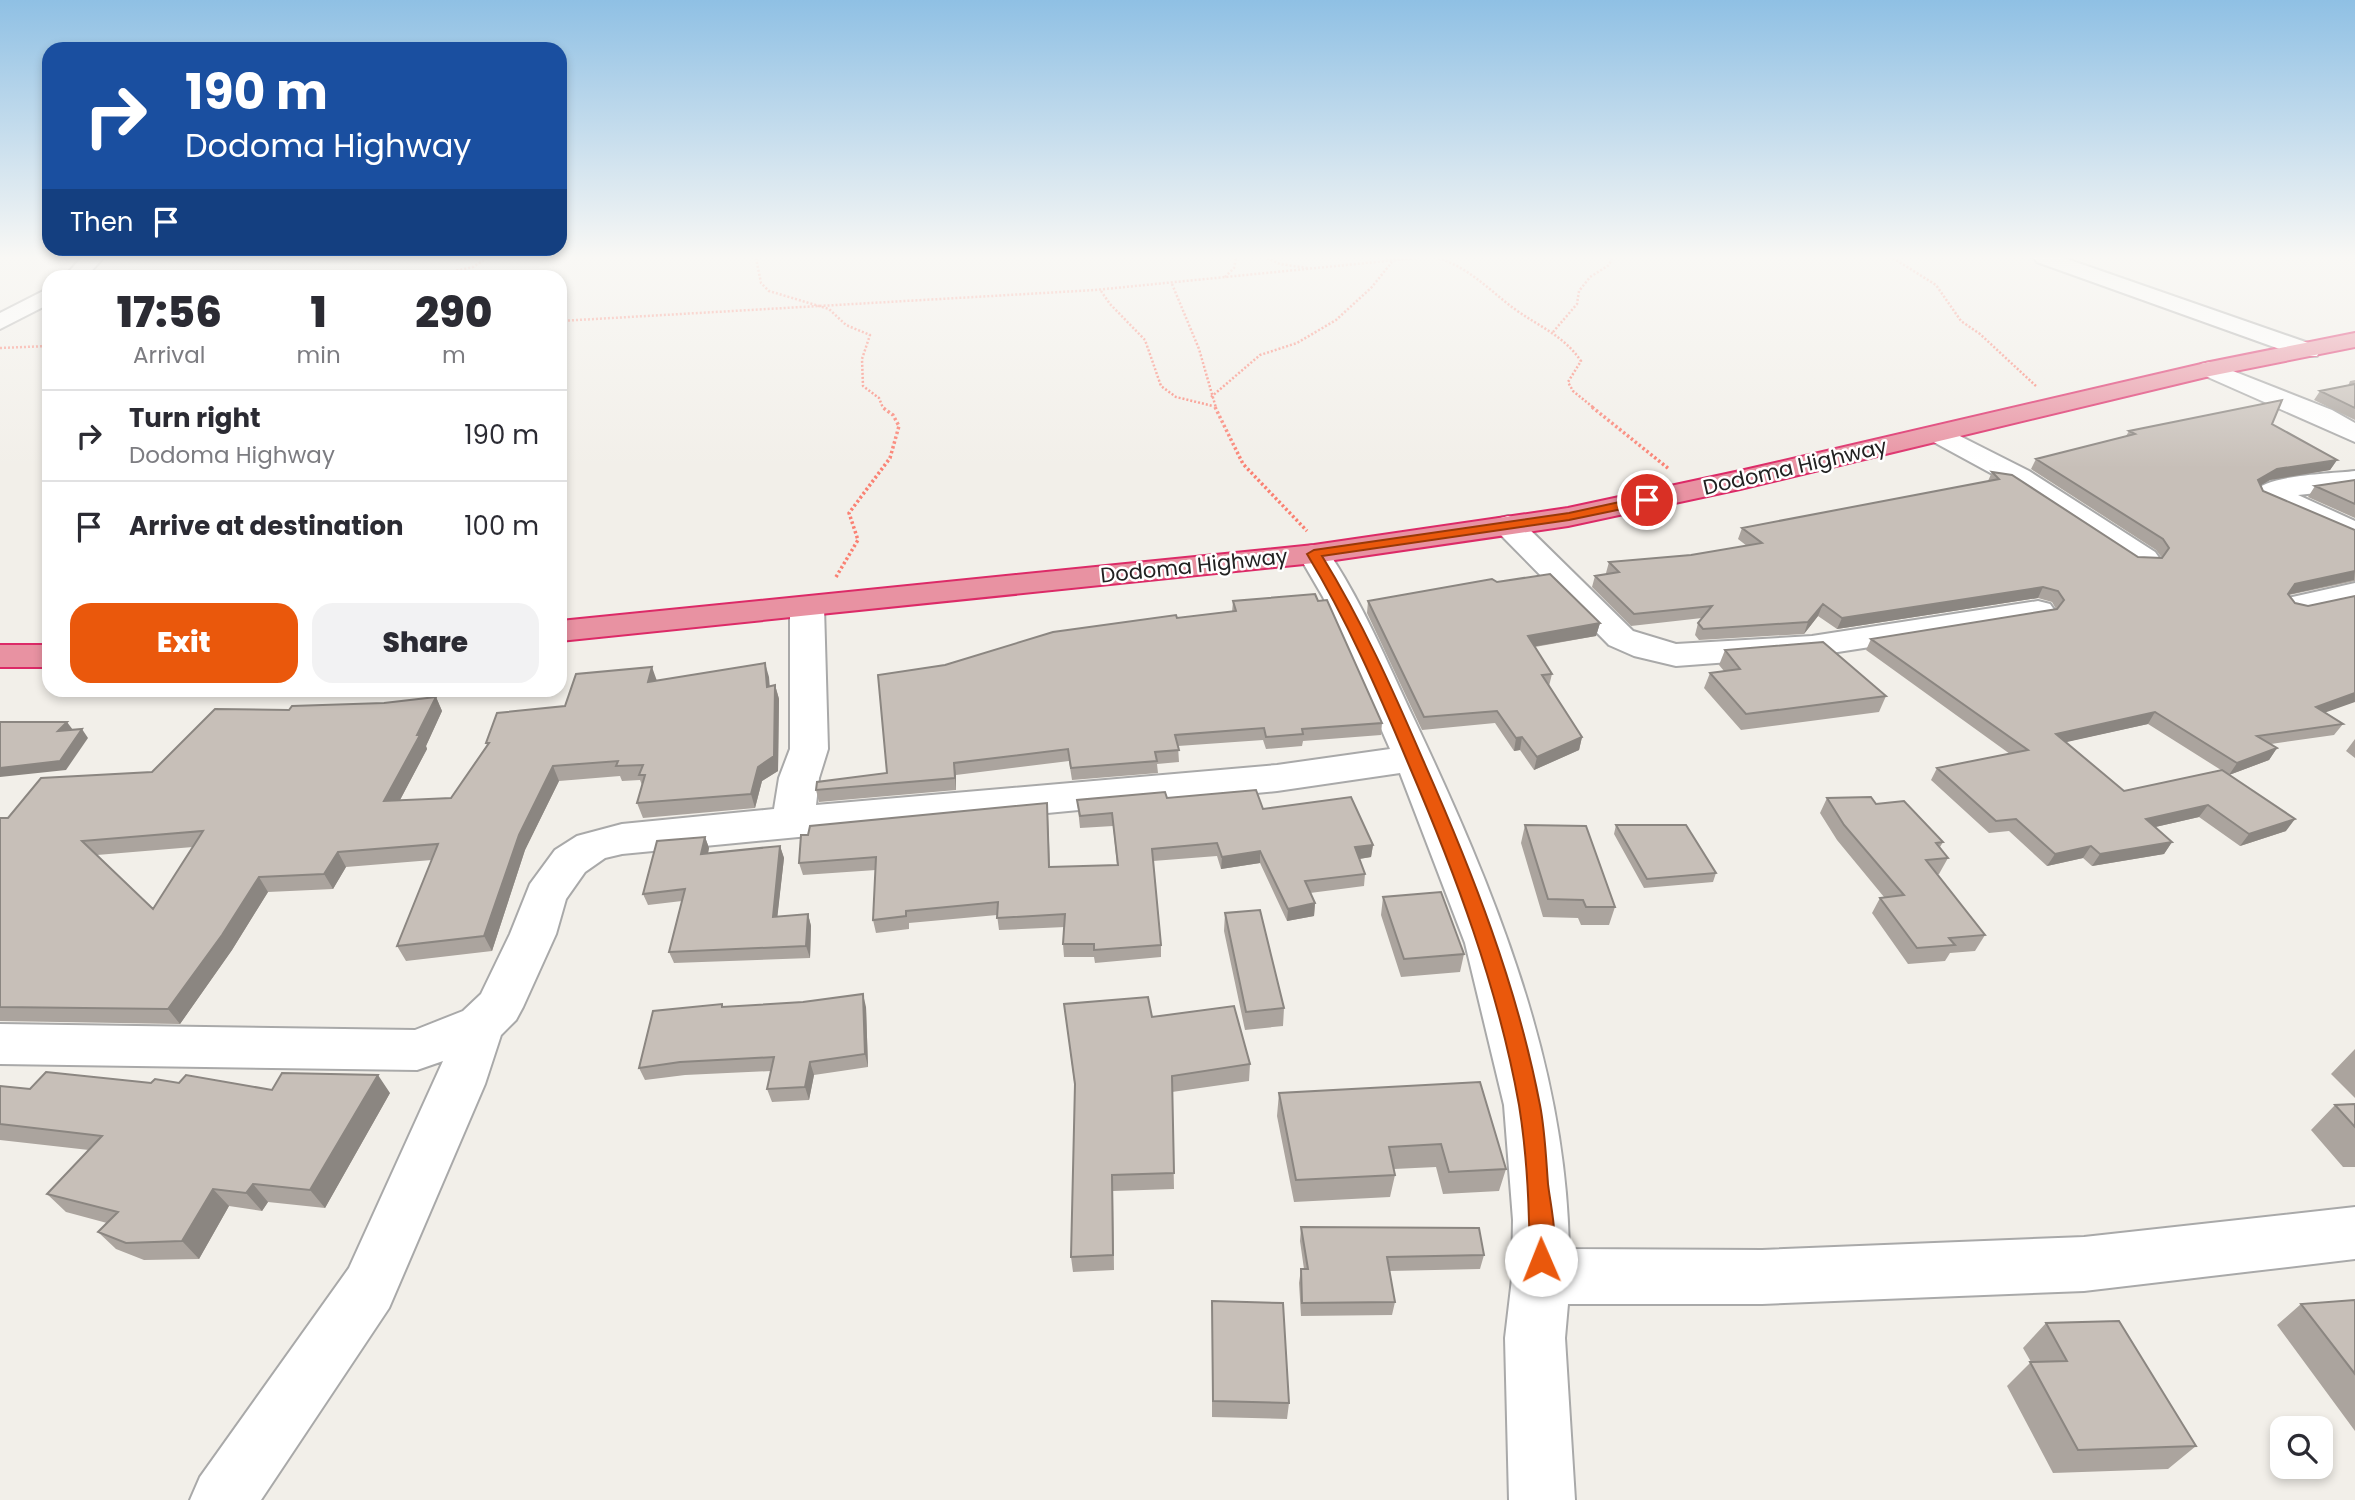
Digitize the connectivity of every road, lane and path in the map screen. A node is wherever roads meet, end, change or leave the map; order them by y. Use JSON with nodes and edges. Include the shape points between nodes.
{"nodes":[{"id":1,"x":853,"y":328,"type":"edge"},
{"id":2,"x":1136,"y":328,"type":"edge"},
{"id":3,"x":1190,"y":328,"type":"edge"},
{"id":4,"x":1322,"y":328,"type":"edge"},
{"id":5,"x":1546,"y":328,"type":"edge"},
{"id":6,"x":1556,"y":328,"type":"edge"},
{"id":7,"x":1970,"y":328,"type":"edge"},
{"id":8,"x":2243,"y":328,"type":"edge"},
{"id":9,"x":1553,"y":332,"type":"junction"},
{"id":10,"x":2355,"y":340,"type":"edge"},
{"id":11,"x":42,"y":345,"type":"edge"},
{"id":12,"x":0,"y":348,"type":"edge"},
{"id":13,"x":2308,"y":351,"type":"junction"},
{"id":14,"x":2210,"y":369,"type":"junction"},
{"id":15,"x":1211,"y":397,"type":"junction"},
{"id":16,"x":2071,"y":403,"type":"junction"},
{"id":17,"x":1214,"y":406,"type":"junction"},
{"id":18,"x":1940,"y":433,"type":"junction"},
{"id":19,"x":2355,"y":434,"type":"edge"},
{"id":20,"x":2355,"y":480,"type":"edge"},
{"id":21,"x":1699,"y":489,"type":"junction"},
{"id":22,"x":1508,"y":525,"type":"junction"},
{"id":23,"x":2355,"y":532,"type":"edge"},
{"id":24,"x":1321,"y":552,"type":"junction"},
{"id":25,"x":2144,"y":559,"type":"edge"},
{"id":26,"x":2355,"y":593,"type":"edge"},
{"id":27,"x":2300,"y":605,"type":"edge"},
{"id":28,"x":814,"y":607,"type":"junction"},
{"id":29,"x":2038,"y":611,"type":"edge"},
{"id":30,"x":567,"y":630,"type":"edge"},
{"id":31,"x":42,"y":656,"type":"edge"},
{"id":32,"x":1,"y":657,"type":"edge"},
{"id":33,"x":1414,"y":758,"type":"junction"},
{"id":34,"x":793,"y":822,"type":"junction"},
{"id":35,"x":480,"y":1025,"type":"junction"},
{"id":36,"x":0,"y":1044,"type":"edge"},
{"id":37,"x":2355,"y":1233,"type":"edge"},
{"id":38,"x":1541,"y":1279,"type":"junction"},
{"id":39,"x":223,"y":1500,"type":"edge"},
{"id":40,"x":1542,"y":1500,"type":"edge"}],
"edges":[{"from":1,"to":28,"type":"path","via":[[871,336],[862,349],[863,386],[879,398],[899,426],[887,465],[849,513],[858,540]]},
{"from":2,"to":17,"type":"path","via":[[1145,341],[1159,384],[1175,396]]},
{"from":3,"to":15,"type":"path"},
{"from":4,"to":15,"type":"path","via":[[1297,343],[1260,355]]},
{"from":5,"to":9,"type":"path"},
{"from":6,"to":9,"type":"path"},
{"from":7,"to":16,"type":"path","via":[[2022,377]]},
{"from":8,"to":13,"type":"street"},
{"from":9,"to":21,"type":"path","via":[[1573,345],[1581,361],[1568,382],[1573,391]]},
{"from":10,"to":13,"type":"highway","name":"Dodoma Highway"},
{"from":11,"to":12,"type":"path"},
{"from":13,"to":14,"type":"highway","name":"Dodoma Highway"},
{"from":14,"to":16,"type":"highway","name":"Dodoma Highway"},
{"from":14,"to":19,"type":"street"},
{"from":15,"to":17,"type":"path"},
{"from":16,"to":18,"type":"highway","name":"Dodoma Highway"},
{"from":17,"to":24,"type":"path","via":[[1244,464]]},
{"from":18,"to":21,"type":"highway","name":"Dodoma Highway"},
{"from":18,"to":25,"type":"street","via":[[2019,477]]},
{"from":20,"to":23,"type":"street","via":[[2268,493]]},
{"from":21,"to":22,"type":"highway","name":"Dodoma Highway"},
{"from":22,"to":24,"type":"highway","name":"Dodoma Highway"},
{"from":22,"to":29,"type":"street","via":[[1621,638],[1676,655],[1812,646]]},
{"from":24,"to":28,"type":"highway","name":"Dodoma Highway"},
{"from":24,"to":33,"type":"street"},
{"from":26,"to":27,"type":"street"},
{"from":28,"to":30,"type":"highway","name":"Dodoma Highway"},
{"from":28,"to":34,"type":"street","via":[[808,749]]},
{"from":31,"to":32,"type":"highway"},
{"from":33,"to":34,"type":"street","via":[[1251,781]]},
{"from":33,"to":38,"type":"street","via":[[1488,943],[1530,1105],[1541,1220]]},
{"from":34,"to":35,"type":"street","via":[[592,846],[570,861],[545,895],[512,984],[499,1007]]},
{"from":35,"to":36,"type":"street","via":[[417,1050],[394,1051]]},
{"from":35,"to":39,"type":"street","via":[[460,1084],[369,1288]]},
{"from":37,"to":38,"type":"street","via":[[2084,1264],[1762,1277],[1594,1275]]},
{"from":38,"to":40,"type":"street","via":[[1535,1338]]}]}
